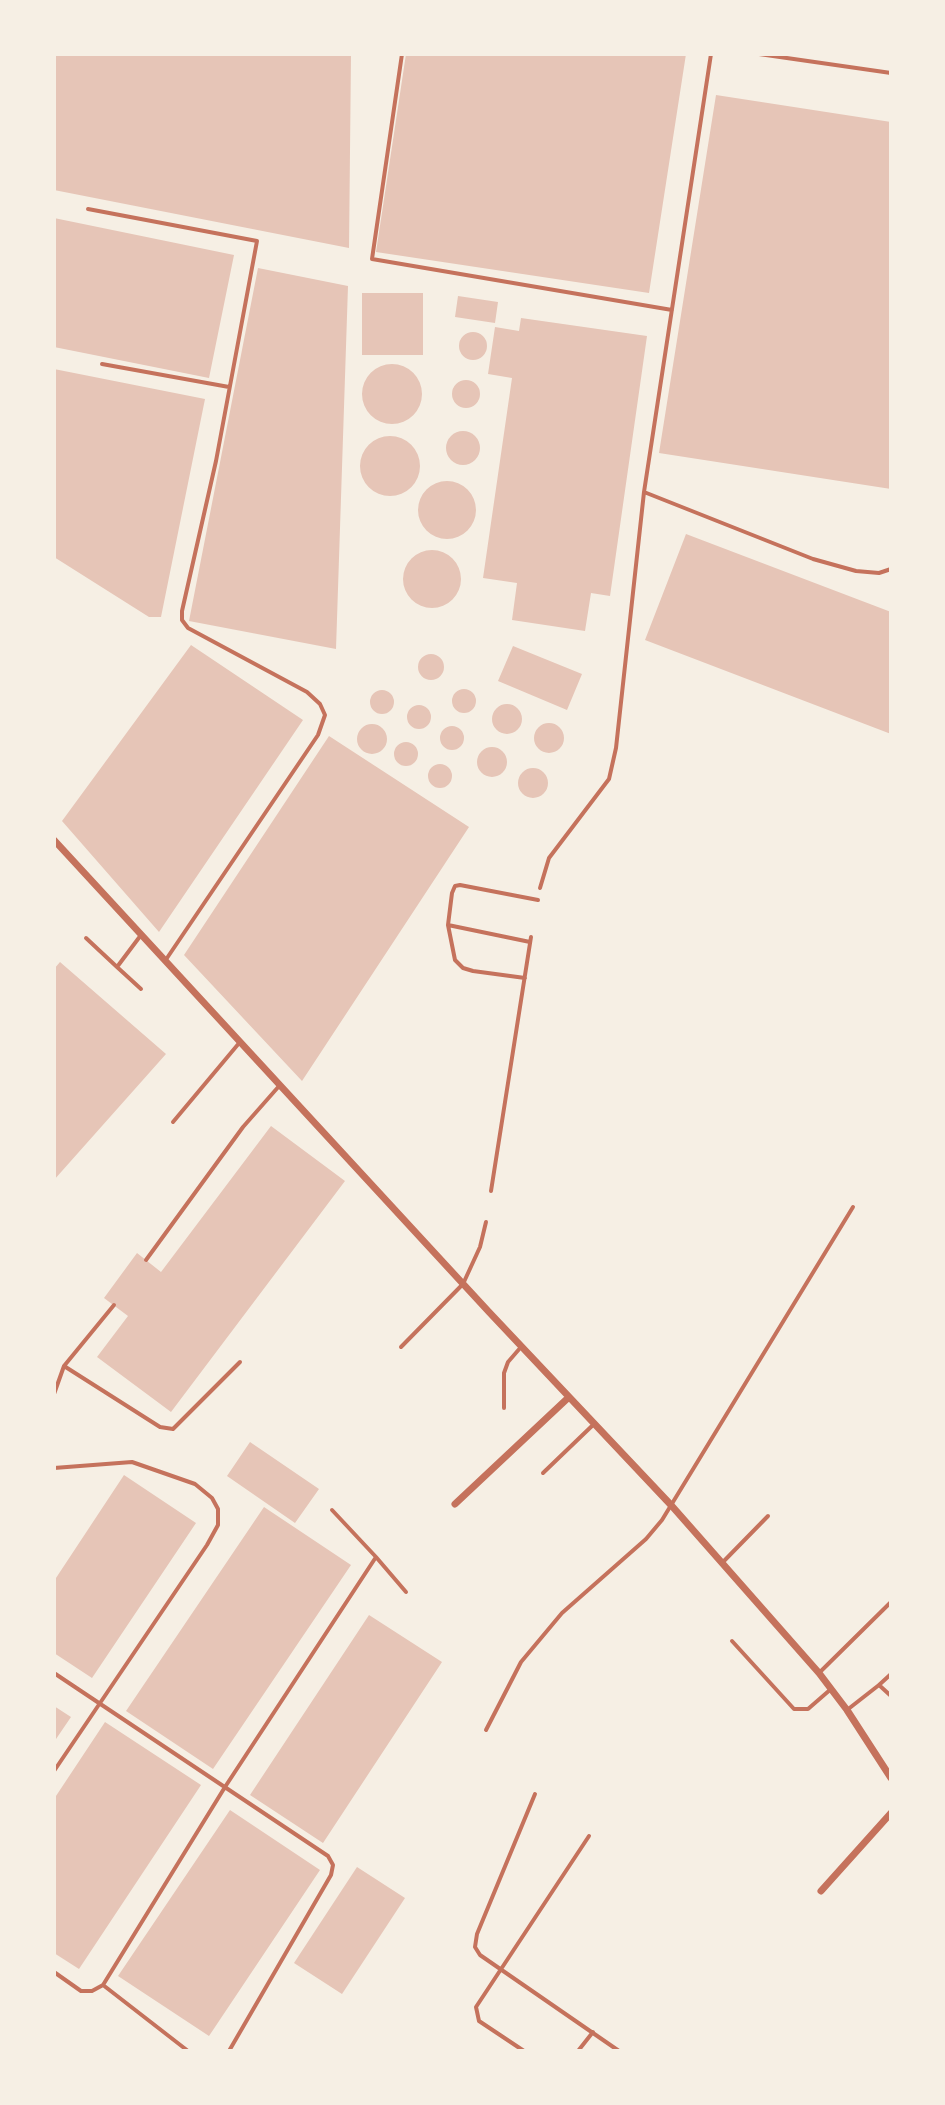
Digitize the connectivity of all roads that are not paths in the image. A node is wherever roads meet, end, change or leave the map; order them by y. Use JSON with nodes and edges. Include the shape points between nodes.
{"nodes":[{"id":1,"x":402,"y":54,"type":"edge"},
{"id":2,"x":711,"y":54,"type":"edge"},
{"id":3,"x":759,"y":54,"type":"edge"},
{"id":4,"x":891,"y":73,"type":"edge"},
{"id":5,"x":88,"y":209,"type":"dead end"},
{"id":6,"x":672,"y":310,"type":"junction"},
{"id":7,"x":102,"y":364,"type":"dead end"},
{"id":8,"x":230,"y":387,"type":"junction"},
{"id":9,"x":644,"y":492,"type":"junction"},
{"id":10,"x":891,"y":569,"type":"edge"},
{"id":11,"x":54,"y":840,"type":"edge"},
{"id":12,"x":540,"y":888,"type":"dead end"},
{"id":13,"x":538,"y":900,"type":"dead end"},
{"id":14,"x":448,"y":925,"type":"junction"},
{"id":15,"x":141,"y":935,"type":"junction"},
{"id":16,"x":86,"y":938,"type":"dead end"},
{"id":17,"x":165,"y":961,"type":"junction"},
{"id":18,"x":117,"y":967,"type":"junction"},
{"id":19,"x":525,"y":978,"type":"junction"},
{"id":20,"x":141,"y":989,"type":"dead end"},
{"id":21,"x":240,"y":1042,"type":"junction"},
{"id":22,"x":280,"y":1085,"type":"junction"},
{"id":23,"x":173,"y":1122,"type":"dead end"},
{"id":24,"x":491,"y":1191,"type":"dead end"},
{"id":25,"x":853,"y":1207,"type":"dead end"},
{"id":26,"x":486,"y":1222,"type":"dead end"},
{"id":27,"x":146,"y":1260,"type":"dead end"},
{"id":28,"x":463,"y":1284,"type":"junction"},
{"id":29,"x":114,"y":1305,"type":"dead end"},
{"id":30,"x":401,"y":1347,"type":"dead end"},
{"id":31,"x":521,"y":1347,"type":"junction"},
{"id":32,"x":240,"y":1362,"type":"dead end"},
{"id":33,"x":64,"y":1366,"type":"junction"},
{"id":34,"x":54,"y":1394,"type":"edge"},
{"id":35,"x":569,"y":1397,"type":"junction"},
{"id":36,"x":504,"y":1408,"type":"dead end"},
{"id":37,"x":594,"y":1424,"type":"junction"},
{"id":38,"x":54,"y":1468,"type":"edge"},
{"id":39,"x":543,"y":1473,"type":"dead end"},
{"id":40,"x":455,"y":1504,"type":"dead end"},
{"id":41,"x":671,"y":1505,"type":"junction"},
{"id":42,"x":332,"y":1510,"type":"dead end"},
{"id":43,"x":768,"y":1516,"type":"dead end"},
{"id":44,"x":376,"y":1557,"type":"junction"},
{"id":45,"x":722,"y":1563,"type":"junction"},
{"id":46,"x":406,"y":1592,"type":"dead end"},
{"id":47,"x":891,"y":1602,"type":"edge"},
{"id":48,"x":732,"y":1641,"type":"dead end"},
{"id":49,"x":54,"y":1673,"type":"edge"},
{"id":50,"x":819,"y":1673,"type":"junction"},
{"id":51,"x":891,"y":1674,"type":"edge"},
{"id":52,"x":879,"y":1685,"type":"junction"},
{"id":53,"x":831,"y":1689,"type":"junction"},
{"id":54,"x":891,"y":1696,"type":"edge"},
{"id":55,"x":99,"y":1703,"type":"junction"},
{"id":56,"x":847,"y":1710,"type":"junction"},
{"id":57,"x":486,"y":1730,"type":"dead end"},
{"id":58,"x":54,"y":1771,"type":"edge"},
{"id":59,"x":891,"y":1778,"type":"edge"},
{"id":60,"x":225,"y":1787,"type":"junction"},
{"id":61,"x":535,"y":1794,"type":"dead end"},
{"id":62,"x":891,"y":1813,"type":"edge"},
{"id":63,"x":589,"y":1836,"type":"dead end"},
{"id":64,"x":821,"y":1891,"type":"dead end"},
{"id":65,"x":501,"y":1970,"type":"junction"},
{"id":66,"x":54,"y":1972,"type":"edge"},
{"id":67,"x":103,"y":1985,"type":"junction"},
{"id":68,"x":593,"y":2032,"type":"junction"},
{"id":69,"x":188,"y":2051,"type":"edge"},
{"id":70,"x":229,"y":2051,"type":"edge"},
{"id":71,"x":524,"y":2051,"type":"edge"},
{"id":72,"x":578,"y":2051,"type":"edge"},
{"id":73,"x":619,"y":2051,"type":"edge"}],
"edges":[{"from":1,"to":6,"type":"lane","via":[[372,259]]},
{"from":2,"to":6,"type":"lane"},
{"from":3,"to":4,"type":"lane"},
{"from":5,"to":8,"type":"lane","via":[[257,241]]},
{"from":6,"to":9,"type":"lane"},
{"from":7,"to":8,"type":"lane"},
{"from":8,"to":17,"type":"lane","via":[[182,620],[307,692],[325,715],[318,735]]},
{"from":9,"to":10,"type":"lane","via":[[813,559],[856,571]]},
{"from":9,"to":12,"type":"lane","via":[[609,779],[549,858]]},
{"from":11,"to":15,"type":"street"},
{"from":13,"to":14,"type":"lane","via":[[455,886]]},
{"from":14,"to":19,"type":"lane","via":[[455,960],[463,968]]},
{"from":14,"to":19,"type":"lane","via":[[531,939]]},
{"from":15,"to":17,"type":"street"},
{"from":15,"to":18,"type":"lane"},
{"from":16,"to":18,"type":"lane"},
{"from":17,"to":21,"type":"street"},
{"from":18,"to":20,"type":"lane"},
{"from":19,"to":24,"type":"lane"},
{"from":21,"to":22,"type":"street"},
{"from":21,"to":23,"type":"lane"},
{"from":22,"to":27,"type":"lane"},
{"from":22,"to":28,"type":"street"},
{"from":25,"to":41,"type":"lane"},
{"from":26,"to":28,"type":"lane"},
{"from":28,"to":30,"type":"lane"},
{"from":28,"to":31,"type":"street"},
{"from":29,"to":33,"type":"lane"},
{"from":31,"to":35,"type":"street"},
{"from":31,"to":36,"type":"lane","via":[[504,1373]]},
{"from":32,"to":33,"type":"lane","via":[[173,1429],[160,1427]]},
{"from":33,"to":34,"type":"lane"},
{"from":35,"to":37,"type":"street"},
{"from":35,"to":40,"type":"street"},
{"from":37,"to":39,"type":"lane"},
{"from":37,"to":41,"type":"street"},
{"from":38,"to":55,"type":"lane","via":[[132,1462],[195,1484],[218,1509],[218,1525],[207,1545]]},
{"from":41,"to":45,"type":"street"},
{"from":41,"to":57,"type":"lane","via":[[646,1539],[562,1613],[529,1652]]},
{"from":42,"to":44,"type":"lane"},
{"from":43,"to":45,"type":"lane"},
{"from":44,"to":46,"type":"lane"},
{"from":44,"to":60,"type":"lane"},
{"from":45,"to":50,"type":"street"},
{"from":47,"to":50,"type":"lane"},
{"from":48,"to":53,"type":"lane","via":[[794,1709],[808,1709]]},
{"from":49,"to":55,"type":"lane"},
{"from":50,"to":53,"type":"street"},
{"from":51,"to":52,"type":"lane"},
{"from":52,"to":54,"type":"lane"},
{"from":52,"to":56,"type":"lane"},
{"from":53,"to":56,"type":"street"},
{"from":55,"to":58,"type":"lane"},
{"from":55,"to":60,"type":"lane"},
{"from":56,"to":59,"type":"street"},
{"from":60,"to":67,"type":"lane"},
{"from":60,"to":70,"type":"lane","via":[[328,1856],[333,1865]]},
{"from":61,"to":65,"type":"lane","via":[[477,1934],[480,1955]]},
{"from":62,"to":64,"type":"street"},
{"from":63,"to":65,"type":"lane"},
{"from":65,"to":68,"type":"lane"},
{"from":65,"to":71,"type":"lane","via":[[476,2007],[479,2021]]},
{"from":66,"to":67,"type":"lane","via":[[81,1991]]},
{"from":67,"to":69,"type":"lane"},
{"from":68,"to":72,"type":"lane"},
{"from":68,"to":73,"type":"lane"}]}
